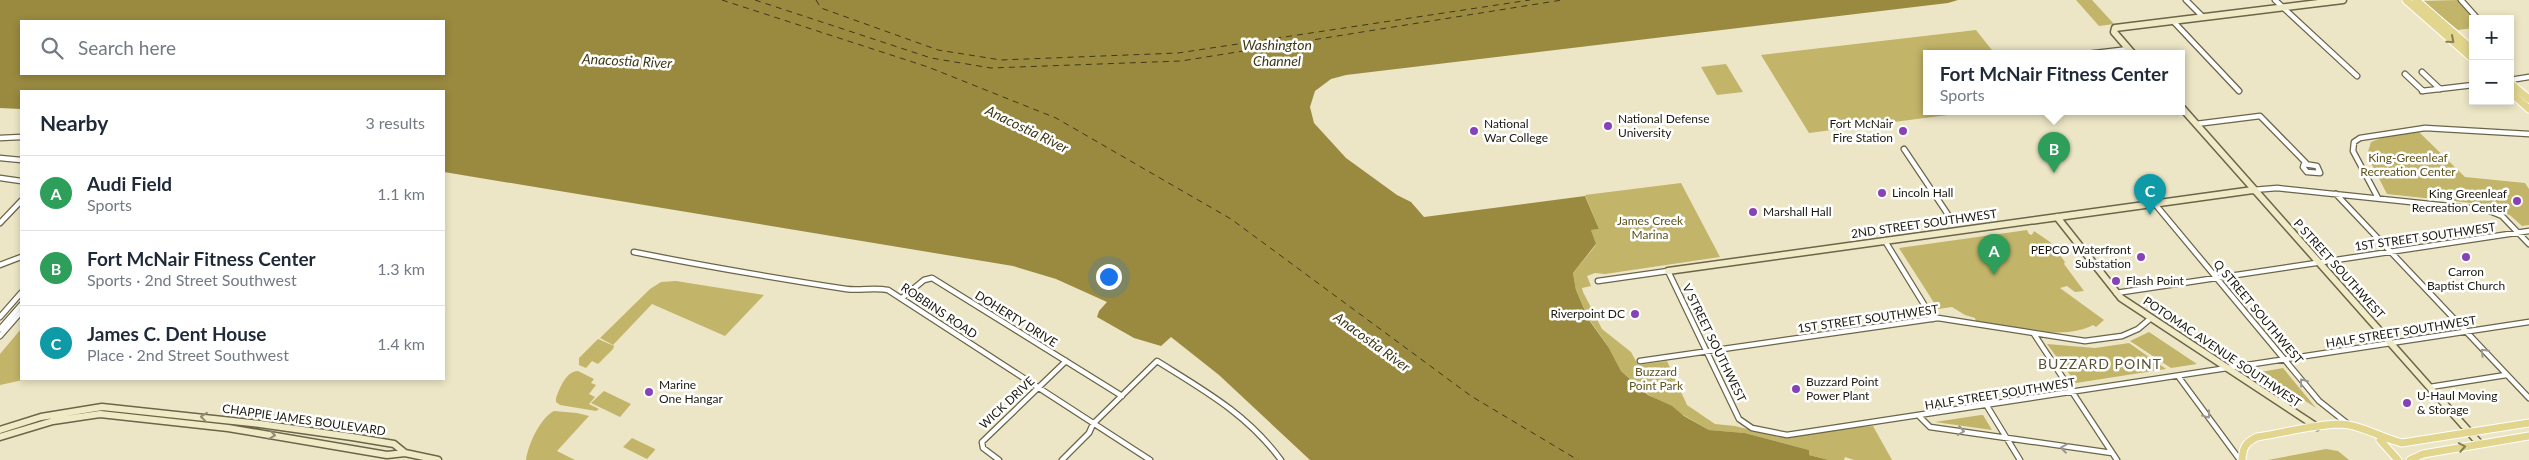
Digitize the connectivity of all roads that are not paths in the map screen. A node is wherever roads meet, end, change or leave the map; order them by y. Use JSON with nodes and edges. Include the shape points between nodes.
{"nodes":[{"id":1,"x":2186,"y":0,"type":"edge"},
{"id":2,"x":2275,"y":0,"type":"edge"},
{"id":3,"x":2280,"y":0,"type":"edge"},
{"id":4,"x":2343,"y":0,"type":"edge"},
{"id":5,"x":2406,"y":0,"type":"edge"},
{"id":6,"x":2416,"y":0,"type":"edge"},
{"id":7,"x":2461,"y":0,"type":"edge"},
{"id":8,"x":2285,"y":7,"type":"junction"},
{"id":9,"x":2474,"y":15,"type":"edge"},
{"id":10,"x":2202,"y":17,"type":"junction"},
{"id":11,"x":2173,"y":21,"type":"junction"},
{"id":12,"x":2469,"y":46,"type":"edge"},
{"id":13,"x":2129,"y":49,"type":"joint"},
{"id":14,"x":2120,"y":50,"type":"edge"},
{"id":15,"x":2469,"y":55,"type":"edge"},
{"id":16,"x":2422,"y":72,"type":"dead end"},
{"id":17,"x":2406,"y":74,"type":"dead end"},
{"id":18,"x":2357,"y":76,"type":"dead end"},
{"id":19,"x":2529,"y":77,"type":"edge"},
{"id":20,"x":2514,"y":80,"type":"edge"},
{"id":21,"x":2469,"y":85,"type":"edge"},
{"id":22,"x":2514,"y":85,"type":"edge"},
{"id":23,"x":2440,"y":89,"type":"junction"},
{"id":24,"x":2239,"y":91,"type":"dead end"},
{"id":25,"x":2514,"y":96,"type":"edge"},
{"id":26,"x":2529,"y":99,"type":"edge"},
{"id":27,"x":2529,"y":109,"type":"edge"},
{"id":28,"x":2185,"y":111,"type":"edge"},
{"id":29,"x":2196,"y":124,"type":"junction"},
{"id":30,"x":2529,"y":134,"type":"edge"},
{"id":31,"x":20,"y":137,"type":"edge"},
{"id":32,"x":0,"y":138,"type":"edge"},
{"id":33,"x":1904,"y":150,"type":"dead end"},
{"id":34,"x":0,"y":158,"type":"edge"},
{"id":35,"x":20,"y":160,"type":"edge"},
{"id":36,"x":2306,"y":163,"type":"dead end"},
{"id":37,"x":0,"y":178,"type":"edge"},
{"id":38,"x":20,"y":181,"type":"edge"},
{"id":39,"x":2253,"y":190,"type":"junction"},
{"id":40,"x":2336,"y":194,"type":"junction"},
{"id":41,"x":2378,"y":198,"type":"junction"},
{"id":42,"x":20,"y":202,"type":"edge"},
{"id":43,"x":2156,"y":204,"type":"junction"},
{"id":44,"x":2057,"y":217,"type":"junction"},
{"id":45,"x":1953,"y":222,"type":"dead end"},
{"id":46,"x":0,"y":223,"type":"edge"},
{"id":47,"x":2529,"y":231,"type":"edge"},
{"id":48,"x":2518,"y":233,"type":"junction"},
{"id":49,"x":1885,"y":241,"type":"junction"},
{"id":50,"x":2529,"y":244,"type":"edge"},
{"id":51,"x":634,"y":252,"type":"dead end"},
{"id":52,"x":2390,"y":252,"type":"junction"},
{"id":53,"x":20,"y":257,"type":"edge"},
{"id":54,"x":2318,"y":262,"type":"junction"},
{"id":55,"x":0,"y":265,"type":"edge"},
{"id":56,"x":1668,"y":271,"type":"junction"},
{"id":57,"x":2216,"y":278,"type":"junction"},
{"id":58,"x":1598,"y":281,"type":"dead end"},
{"id":59,"x":2116,"y":293,"type":"junction"},
{"id":60,"x":20,"y":294,"type":"edge"},
{"id":61,"x":902,"y":298,"type":"junction"},
{"id":62,"x":20,"y":306,"type":"edge"},
{"id":63,"x":20,"y":313,"type":"edge"},
{"id":64,"x":0,"y":317,"type":"edge"},
{"id":65,"x":2151,"y":318,"type":"junction"},
{"id":66,"x":1933,"y":319,"type":"junction"},
{"id":67,"x":2529,"y":322,"type":"edge"},
{"id":68,"x":0,"y":329,"type":"edge"},
{"id":69,"x":2466,"y":332,"type":"junction"},
{"id":70,"x":2034,"y":334,"type":"junction"},
{"id":71,"x":0,"y":336,"type":"edge"},
{"id":72,"x":2391,"y":344,"type":"junction"},
{"id":73,"x":1706,"y":352,"type":"junction"},
{"id":74,"x":2285,"y":360,"type":"junction"},
{"id":75,"x":1066,"y":361,"type":"junction"},
{"id":76,"x":1640,"y":361,"type":"dead end"},
{"id":77,"x":2228,"y":369,"type":"junction"},
{"id":78,"x":2506,"y":375,"type":"junction"},
{"id":79,"x":2178,"y":376,"type":"junction"},
{"id":80,"x":2430,"y":387,"type":"junction"},
{"id":81,"x":1037,"y":388,"type":"junction"},
{"id":82,"x":2072,"y":392,"type":"junction"},
{"id":83,"x":1122,"y":396,"type":"junction"},
{"id":84,"x":2529,"y":398,"type":"edge"},
{"id":85,"x":1986,"y":406,"type":"junction"},
{"id":86,"x":1919,"y":416,"type":"junction"},
{"id":87,"x":2529,"y":422,"type":"edge"},
{"id":88,"x":1743,"y":423,"type":"joint"},
{"id":89,"x":1093,"y":424,"type":"junction"},
{"id":90,"x":2352,"y":426,"type":"junction"},
{"id":91,"x":2317,"y":427,"type":"junction"},
{"id":92,"x":0,"y":430,"type":"edge"},
{"id":93,"x":2470,"y":432,"type":"junction"},
{"id":94,"x":2371,"y":433,"type":"junction"},
{"id":95,"x":2529,"y":436,"type":"edge"},
{"id":96,"x":0,"y":437,"type":"edge"},
{"id":97,"x":2007,"y":439,"type":"junction"},
{"id":98,"x":2480,"y":444,"type":"junction"},
{"id":99,"x":404,"y":453,"type":"junction"},
{"id":100,"x":2112,"y":453,"type":"junction"},
{"id":101,"x":400,"y":460,"type":"edge"},
{"id":102,"x":438,"y":460,"type":"edge"},
{"id":103,"x":999,"y":460,"type":"edge"},
{"id":104,"x":1062,"y":460,"type":"edge"},
{"id":105,"x":1150,"y":460,"type":"edge"},
{"id":106,"x":1281,"y":460,"type":"edge"},
{"id":107,"x":2020,"y":460,"type":"edge"},
{"id":108,"x":2117,"y":460,"type":"edge"},
{"id":109,"x":2241,"y":460,"type":"edge"},
{"id":110,"x":2398,"y":460,"type":"edge"},
{"id":111,"x":2410,"y":460,"type":"edge"}],
"edges":[{"from":1,"to":10,"type":"street"},
{"from":2,"to":8,"type":"street"},
{"from":3,"to":8,"type":"street"},
{"from":4,"to":8,"type":"street"},
{"from":5,"to":15,"type":"main road","one_way":true},
{"from":6,"to":12,"type":"main road"},
{"from":7,"to":9,"type":"street"},
{"from":8,"to":10,"type":"street"},
{"from":8,"to":18,"type":"street"},
{"from":10,"to":11,"type":"street"},
{"from":11,"to":13,"type":"street","via":[[2116,28],[2114,31]]},
{"from":11,"to":24,"type":"street"},
{"from":13,"to":14,"type":"street"},
{"from":16,"to":23,"type":"street"},
{"from":17,"to":23,"type":"street","via":[[2423,91]]},
{"from":19,"to":20,"type":"street"},
{"from":21,"to":23,"type":"street"},
{"from":22,"to":26,"type":"main road"},
{"from":25,"to":27,"type":"main road"},
{"from":28,"to":29,"type":"street","name":"P STREET SOUTHWEST"},
{"from":29,"to":36,"type":"street","via":[[2256,116],[2264,118]]},
{"from":29,"to":39,"type":"street","name":"P STREET SOUTHWEST"},
{"from":30,"to":41,"type":"street","via":[[2424,128],[2361,137],[2354,142],[2353,151]]},
{"from":31,"to":32,"type":"street"},
{"from":33,"to":45,"type":"street"},
{"from":34,"to":35,"type":"street"},
{"from":37,"to":38,"type":"street"},
{"from":39,"to":40,"type":"street","via":[[2275,188]]},
{"from":39,"to":43,"type":"street","name":"2ND STREET SOUTHWEST"},
{"from":39,"to":54,"type":"street","name":"P STREET SOUTHWEST"},
{"from":40,"to":41,"type":"street"},
{"from":40,"to":52,"type":"street"},
{"from":41,"to":48,"type":"street","via":[[2486,210],[2502,216]]},
{"from":42,"to":46,"type":"street"},
{"from":43,"to":44,"type":"street","name":"2ND STREET SOUTHWEST"},
{"from":43,"to":57,"type":"street","name":"Q STREET SOUTHWEST"},
{"from":44,"to":49,"type":"street","name":"2ND STREET SOUTHWEST"},
{"from":44,"to":59,"type":"street","name":"POTOMAC AVENUE SOUTHWEST"},
{"from":47,"to":48,"type":"street","name":"1ST STREET SOUTHWEST"},
{"from":48,"to":50,"type":"street"},
{"from":48,"to":52,"type":"street","name":"1ST STREET SOUTHWEST"},
{"from":49,"to":56,"type":"street","name":"2ND STREET SOUTHWEST"},
{"from":49,"to":66,"type":"street"},
{"from":51,"to":61,"type":"street","name":"ROBBINS ROAD","via":[[852,290],[881,288]]},
{"from":52,"to":54,"type":"street","name":"1ST STREET SOUTHWEST"},
{"from":52,"to":69,"type":"street"},
{"from":53,"to":55,"type":"street"},
{"from":54,"to":57,"type":"street","name":"1ST STREET SOUTHWEST"},
{"from":54,"to":72,"type":"street","name":"P STREET SOUTHWEST"},
{"from":56,"to":58,"type":"street","name":"2ND STREET SOUTHWEST"},
{"from":56,"to":73,"type":"street","name":"V STREET SOUTHWEST"},
{"from":57,"to":59,"type":"street","name":"1ST STREET SOUTHWEST"},
{"from":57,"to":74,"type":"street","name":"Q STREET SOUTHWEST"},
{"from":59,"to":65,"type":"street","name":"POTOMAC AVENUE SOUTHWEST"},
{"from":60,"to":64,"type":"street"},
{"from":61,"to":75,"type":"street","name":"DOHERTY DRIVE","via":[[924,280],[932,278]]},
{"from":61,"to":81,"type":"street","name":"ROBBINS ROAD"},
{"from":62,"to":68,"type":"street"},
{"from":63,"to":71,"type":"street"},
{"from":65,"to":70,"type":"street","name":"1ST STREET SOUTHWEST","via":[[2132,332],[2107,339],[2077,340]]},
{"from":65,"to":77,"type":"street","name":"POTOMAC AVENUE SOUTHWEST"},
{"from":66,"to":70,"type":"street","name":"1ST STREET SOUTHWEST"},
{"from":66,"to":73,"type":"street","name":"1ST STREET SOUTHWEST"},
{"from":67,"to":69,"type":"street","name":"HALF STREET SOUTHWEST"},
{"from":69,"to":72,"type":"street","name":"HALF STREET SOUTHWEST"},
{"from":78,"to":69,"type":"street","one_way":true},
{"from":70,"to":82,"type":"street"},
{"from":72,"to":74,"type":"street","name":"HALF STREET SOUTHWEST"},
{"from":72,"to":80,"type":"street","name":"P STREET SOUTHWEST"},
{"from":73,"to":76,"type":"street","name":"1ST STREET SOUTHWEST"},
{"from":73,"to":88,"type":"street","name":"V STREET SOUTHWEST"},
{"from":74,"to":77,"type":"street","name":"HALF STREET SOUTHWEST"},
{"from":90,"to":74,"type":"street","name":"Q STREET SOUTHWEST","one_way":true,"via":[[2321,404]]},
{"from":75,"to":81,"type":"street","name":"WICK DRIVE"},
{"from":75,"to":83,"type":"street","name":"DOHERTY DRIVE"},
{"from":77,"to":79,"type":"street","name":"HALF STREET SOUTHWEST"},
{"from":77,"to":91,"type":"street","name":"POTOMAC AVENUE SOUTHWEST"},
{"from":78,"to":80,"type":"street"},
{"from":78,"to":84,"type":"street"},
{"from":79,"to":82,"type":"street","name":"HALF STREET SOUTHWEST"},
{"from":79,"to":109,"type":"street","one_way":true},
{"from":80,"to":93,"type":"street","name":"P STREET SOUTHWEST"},
{"from":81,"to":89,"type":"street","name":"ROBBINS ROAD"},
{"from":81,"to":103,"type":"street","name":"WICK DRIVE","via":[[982,442],[983,448]]},
{"from":82,"to":85,"type":"street","name":"HALF STREET SOUTHWEST"},
{"from":82,"to":100,"type":"street"},
{"from":83,"to":89,"type":"street"},
{"from":83,"to":106,"type":"street","via":[[1157,361],[1248,419]]},
{"from":85,"to":86,"type":"street","name":"HALF STREET SOUTHWEST"},
{"from":85,"to":97,"type":"street"},
{"from":86,"to":88,"type":"street","name":"HALF STREET SOUTHWEST","via":[[1790,434]]},
{"from":86,"to":97,"type":"street","one_way":true,"via":[[1930,426]]},
{"from":87,"to":93,"type":"main road"},
{"from":89,"to":104,"type":"street","via":[[1089,433]]},
{"from":89,"to":105,"type":"street","name":"ROBBINS ROAD"},
{"from":90,"to":91,"type":"main road"},
{"from":90,"to":94,"type":"main road"},
{"from":91,"to":109,"type":"main road","via":[[2253,438],[2243,448]]},
{"from":99,"to":92,"type":"street","name":"CHAPPIE JAMES BOULEVARD","one_way":true,"via":[[394,444],[352,437],[102,407],[41,418]]},
{"from":93,"to":94,"type":"main road","via":[[2402,443]]},
{"from":93,"to":98,"type":"street","name":"P STREET SOUTHWEST"},
{"from":94,"to":110,"type":"main road","via":[[2390,448]]},
{"from":95,"to":98,"type":"main road"},
{"from":96,"to":99,"type":"street","name":"CHAPPIE JAMES BOULEVARD","one_way":true,"via":[[53,421],[100,414],[228,428],[387,455]]},
{"from":100,"to":97,"type":"street","one_way":true},
{"from":97,"to":107,"type":"street"},
{"from":111,"to":98,"type":"main road","one_way":true,"via":[[2422,454]]},
{"from":99,"to":101,"type":"street"},
{"from":99,"to":102,"type":"street"},
{"from":100,"to":108,"type":"street"}]}
